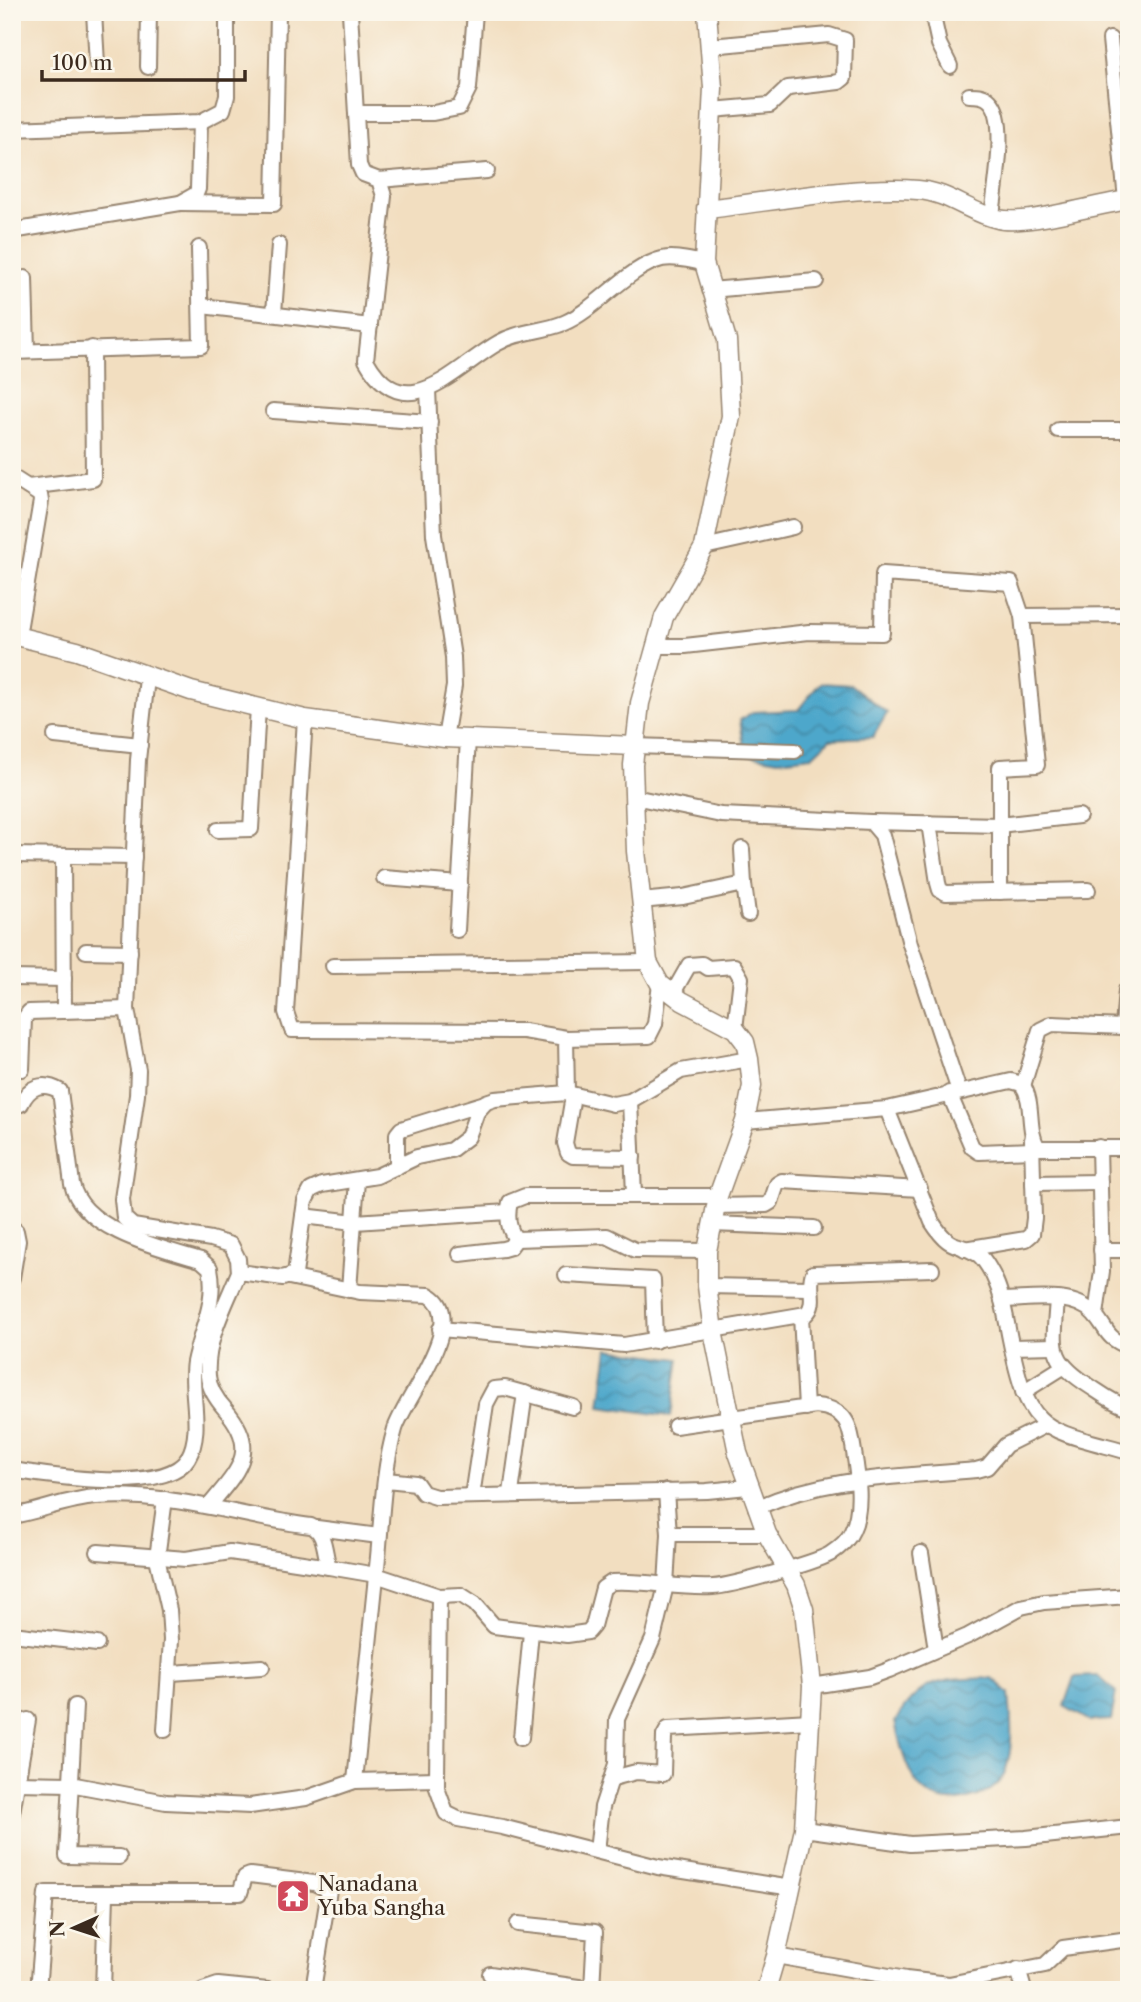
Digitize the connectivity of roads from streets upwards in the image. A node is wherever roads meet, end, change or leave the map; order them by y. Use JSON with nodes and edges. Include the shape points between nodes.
{"nodes":[{"id":1,"x":94,"y":12,"type":"edge"},
{"id":2,"x":149,"y":12,"type":"edge"},
{"id":3,"x":228,"y":12,"type":"edge"},
{"id":4,"x":278,"y":12,"type":"edge"},
{"id":5,"x":350,"y":12,"type":"edge"},
{"id":6,"x":475,"y":12,"type":"edge"},
{"id":7,"x":707,"y":12,"type":"edge"},
{"id":8,"x":932,"y":12,"type":"edge"},
{"id":9,"x":1110,"y":38,"type":"dead end"},
{"id":10,"x":711,"y":46,"type":"junction"},
{"id":11,"x":97,"y":64,"type":"dead end"},
{"id":12,"x":950,"y":66,"type":"dead end"},
{"id":13,"x":148,"y":67,"type":"dead end"},
{"id":14,"x":969,"y":95,"type":"dead end"},
{"id":15,"x":712,"y":110,"type":"junction"},
{"id":16,"x":356,"y":113,"type":"junction"},
{"id":17,"x":200,"y":122,"type":"junction"},
{"id":18,"x":12,"y":129,"type":"edge"},
{"id":19,"x":487,"y":171,"type":"dead end"},
{"id":20,"x":379,"y":180,"type":"junction"},
{"id":21,"x":1127,"y":200,"type":"edge"},
{"id":22,"x":180,"y":203,"type":"junction"},
{"id":23,"x":706,"y":209,"type":"junction"},
{"id":24,"x":992,"y":217,"type":"junction"},
{"id":25,"x":12,"y":231,"type":"edge"},
{"id":26,"x":279,"y":245,"type":"dead end"},
{"id":27,"x":199,"y":248,"type":"dead end"},
{"id":28,"x":704,"y":263,"type":"junction"},
{"id":29,"x":25,"y":278,"type":"dead end"},
{"id":30,"x":816,"y":281,"type":"dead end"},
{"id":31,"x":710,"y":290,"type":"junction"},
{"id":32,"x":202,"y":306,"type":"junction"},
{"id":33,"x":274,"y":313,"type":"junction"},
{"id":34,"x":370,"y":326,"type":"junction"},
{"id":35,"x":92,"y":348,"type":"junction"},
{"id":36,"x":20,"y":351,"type":"edge"},
{"id":37,"x":428,"y":389,"type":"junction"},
{"id":38,"x":273,"y":411,"type":"dead end"},
{"id":39,"x":430,"y":422,"type":"junction"},
{"id":40,"x":1058,"y":430,"type":"dead end"},
{"id":41,"x":1129,"y":430,"type":"edge"},
{"id":42,"x":12,"y":477,"type":"edge"},
{"id":43,"x":28,"y":487,"type":"junction"},
{"id":44,"x":793,"y":527,"type":"dead end"},
{"id":45,"x":704,"y":547,"type":"junction"},
{"id":46,"x":1129,"y":615,"type":"edge"},
{"id":47,"x":1022,"y":617,"type":"junction"},
{"id":48,"x":15,"y":636,"type":"edge"},
{"id":49,"x":656,"y":646,"type":"junction"},
{"id":50,"x":147,"y":678,"type":"junction"},
{"id":51,"x":258,"y":708,"type":"junction"},
{"id":52,"x":305,"y":719,"type":"junction"},
{"id":53,"x":55,"y":736,"type":"dead end"},
{"id":54,"x":445,"y":738,"type":"junction"},
{"id":55,"x":468,"y":739,"type":"junction"},
{"id":56,"x":140,"y":745,"type":"junction"},
{"id":57,"x":634,"y":746,"type":"junction"},
{"id":58,"x":795,"y":751,"type":"dead end"},
{"id":59,"x":634,"y":797,"type":"junction"},
{"id":60,"x":1079,"y":816,"type":"dead end"},
{"id":61,"x":872,"y":822,"type":"junction"},
{"id":62,"x":929,"y":824,"type":"junction"},
{"id":63,"x":999,"y":825,"type":"junction"},
{"id":64,"x":218,"y":830,"type":"dead end"},
{"id":65,"x":742,"y":849,"type":"dead end"},
{"id":66,"x":12,"y":855,"type":"edge"},
{"id":67,"x":63,"y":857,"type":"junction"},
{"id":68,"x":134,"y":857,"type":"junction"},
{"id":69,"x":384,"y":878,"type":"dead end"},
{"id":70,"x":460,"y":884,"type":"junction"},
{"id":71,"x":744,"y":884,"type":"junction"},
{"id":72,"x":1088,"y":890,"type":"dead end"},
{"id":73,"x":1000,"y":892,"type":"junction"},
{"id":74,"x":640,"y":901,"type":"junction"},
{"id":75,"x":748,"y":914,"type":"dead end"},
{"id":76,"x":457,"y":930,"type":"dead end"},
{"id":77,"x":86,"y":951,"type":"dead end"},
{"id":78,"x":130,"y":952,"type":"junction"},
{"id":79,"x":648,"y":962,"type":"junction"},
{"id":80,"x":333,"y":966,"type":"dead end"},
{"id":81,"x":12,"y":978,"type":"edge"},
{"id":82,"x":64,"y":979,"type":"junction"},
{"id":83,"x":666,"y":988,"type":"junction"},
{"id":84,"x":1126,"y":990,"type":"dead end"},
{"id":85,"x":127,"y":1009,"type":"junction"},
{"id":86,"x":64,"y":1011,"type":"junction"},
{"id":87,"x":735,"y":1029,"type":"junction"},
{"id":88,"x":566,"y":1038,"type":"junction"},
{"id":89,"x":750,"y":1059,"type":"junction"},
{"id":90,"x":22,"y":1069,"type":"dead end"},
{"id":91,"x":1023,"y":1086,"type":"junction"},
{"id":92,"x":954,"y":1092,"type":"junction"},
{"id":93,"x":570,"y":1094,"type":"junction"},
{"id":94,"x":630,"y":1101,"type":"junction"},
{"id":95,"x":486,"y":1102,"type":"junction"},
{"id":96,"x":12,"y":1105,"type":"edge"},
{"id":97,"x":887,"y":1109,"type":"junction"},
{"id":98,"x":745,"y":1121,"type":"junction"},
{"id":99,"x":1032,"y":1144,"type":"junction"},
{"id":100,"x":1100,"y":1147,"type":"junction"},
{"id":101,"x":1129,"y":1148,"type":"edge"},
{"id":102,"x":633,"y":1157,"type":"junction"},
{"id":103,"x":397,"y":1167,"type":"junction"},
{"id":104,"x":357,"y":1180,"type":"junction"},
{"id":105,"x":1100,"y":1182,"type":"junction"},
{"id":106,"x":1033,"y":1183,"type":"junction"},
{"id":107,"x":920,"y":1189,"type":"junction"},
{"id":108,"x":634,"y":1195,"type":"junction"},
{"id":109,"x":717,"y":1201,"type":"junction"},
{"id":110,"x":508,"y":1212,"type":"junction"},
{"id":111,"x":303,"y":1216,"type":"junction"},
{"id":112,"x":355,"y":1222,"type":"junction"},
{"id":113,"x":711,"y":1224,"type":"junction"},
{"id":114,"x":12,"y":1228,"type":"edge"},
{"id":115,"x":814,"y":1228,"type":"dead end"},
{"id":116,"x":516,"y":1239,"type":"junction"},
{"id":117,"x":964,"y":1250,"type":"junction"},
{"id":118,"x":1101,"y":1250,"type":"junction"},
{"id":119,"x":1129,"y":1250,"type":"edge"},
{"id":120,"x":707,"y":1251,"type":"junction"},
{"id":121,"x":460,"y":1254,"type":"dead end"},
{"id":122,"x":932,"y":1269,"type":"dead end"},
{"id":123,"x":239,"y":1272,"type":"junction"},
{"id":124,"x":566,"y":1275,"type":"dead end"},
{"id":125,"x":289,"y":1277,"type":"junction"},
{"id":126,"x":12,"y":1278,"type":"edge"},
{"id":127,"x":707,"y":1286,"type":"junction"},
{"id":128,"x":810,"y":1288,"type":"junction"},
{"id":129,"x":349,"y":1290,"type":"junction"},
{"id":130,"x":1002,"y":1300,"type":"junction"},
{"id":131,"x":1057,"y":1300,"type":"junction"},
{"id":132,"x":1096,"y":1315,"type":"junction"},
{"id":133,"x":801,"y":1316,"type":"junction"},
{"id":134,"x":440,"y":1329,"type":"junction"},
{"id":135,"x":713,"y":1331,"type":"junction"},
{"id":136,"x":655,"y":1341,"type":"junction"},
{"id":137,"x":1055,"y":1346,"type":"junction"},
{"id":138,"x":1012,"y":1347,"type":"junction"},
{"id":139,"x":1129,"y":1347,"type":"edge"},
{"id":140,"x":1063,"y":1367,"type":"junction"},
{"id":141,"x":1023,"y":1392,"type":"junction"},
{"id":142,"x":525,"y":1393,"type":"junction"},
{"id":143,"x":573,"y":1407,"type":"dead end"},
{"id":144,"x":806,"y":1408,"type":"junction"},
{"id":145,"x":1129,"y":1408,"type":"edge"},
{"id":146,"x":729,"y":1419,"type":"junction"},
{"id":147,"x":1046,"y":1424,"type":"junction"},
{"id":148,"x":675,"y":1426,"type":"dead end"},
{"id":149,"x":1129,"y":1452,"type":"edge"},
{"id":150,"x":12,"y":1469,"type":"edge"},
{"id":151,"x":857,"y":1479,"type":"junction"},
{"id":152,"x":386,"y":1480,"type":"junction"},
{"id":153,"x":748,"y":1487,"type":"junction"},
{"id":154,"x":666,"y":1491,"type":"junction"},
{"id":155,"x":511,"y":1493,"type":"junction"},
{"id":156,"x":472,"y":1496,"type":"junction"},
{"id":157,"x":165,"y":1499,"type":"junction"},
{"id":158,"x":209,"y":1506,"type":"junction"},
{"id":159,"x":756,"y":1508,"type":"junction"},
{"id":160,"x":12,"y":1517,"type":"edge"},
{"id":161,"x":317,"y":1528,"type":"junction"},
{"id":162,"x":668,"y":1534,"type":"junction"},
{"id":163,"x":767,"y":1534,"type":"junction"},
{"id":164,"x":379,"y":1536,"type":"junction"},
{"id":165,"x":98,"y":1552,"type":"dead end"},
{"id":166,"x":921,"y":1553,"type":"dead end"},
{"id":167,"x":157,"y":1558,"type":"junction"},
{"id":168,"x":329,"y":1567,"type":"junction"},
{"id":169,"x":786,"y":1568,"type":"junction"},
{"id":170,"x":376,"y":1575,"type":"junction"},
{"id":171,"x":666,"y":1585,"type":"junction"},
{"id":172,"x":439,"y":1596,"type":"junction"},
{"id":173,"x":1129,"y":1596,"type":"edge"},
{"id":174,"x":531,"y":1632,"type":"junction"},
{"id":175,"x":12,"y":1634,"type":"edge"},
{"id":176,"x":97,"y":1644,"type":"dead end"},
{"id":177,"x":936,"y":1649,"type":"junction"},
{"id":178,"x":262,"y":1667,"type":"dead end"},
{"id":179,"x":171,"y":1673,"type":"junction"},
{"id":180,"x":812,"y":1686,"type":"junction"},
{"id":181,"x":75,"y":1706,"type":"dead end"},
{"id":182,"x":28,"y":1720,"type":"dead end"},
{"id":183,"x":810,"y":1721,"type":"junction"},
{"id":184,"x":165,"y":1730,"type":"dead end"},
{"id":185,"x":521,"y":1738,"type":"dead end"},
{"id":186,"x":613,"y":1778,"type":"junction"},
{"id":187,"x":437,"y":1779,"type":"junction"},
{"id":188,"x":355,"y":1781,"type":"junction"},
{"id":189,"x":16,"y":1783,"type":"junction"},
{"id":190,"x":69,"y":1784,"type":"junction"},
{"id":191,"x":12,"y":1813,"type":"edge"},
{"id":192,"x":1129,"y":1827,"type":"edge"},
{"id":193,"x":804,"y":1829,"type":"junction"},
{"id":194,"x":597,"y":1851,"type":"junction"},
{"id":195,"x":119,"y":1857,"type":"dead end"},
{"id":196,"x":792,"y":1888,"type":"junction"},
{"id":197,"x":106,"y":1895,"type":"junction"},
{"id":198,"x":518,"y":1924,"type":"dead end"},
{"id":199,"x":1129,"y":1939,"type":"edge"},
{"id":200,"x":776,"y":1956,"type":"junction"},
{"id":201,"x":1018,"y":1969,"type":"junction"},
{"id":202,"x":490,"y":1973,"type":"dead end"},
{"id":203,"x":593,"y":1989,"type":"edge"},
{"id":204,"x":38,"y":1990,"type":"edge"},
{"id":205,"x":103,"y":1990,"type":"edge"},
{"id":206,"x":203,"y":1990,"type":"edge"},
{"id":207,"x":268,"y":1990,"type":"edge"},
{"id":208,"x":313,"y":1990,"type":"edge"},
{"id":209,"x":766,"y":1990,"type":"edge"},
{"id":210,"x":1024,"y":1990,"type":"edge"}],
"edges":[{"from":1,"to":11,"type":"street"},
{"from":2,"to":13,"type":"street"},
{"from":3,"to":17,"type":"street","via":[[227,96],[223,110]]},
{"from":4,"to":22,"type":"street","via":[[274,205]]},
{"from":5,"to":16,"type":"street"},
{"from":6,"to":16,"type":"street","via":[[469,88],[458,108],[433,113]]},
{"from":7,"to":10,"type":"street"},
{"from":8,"to":12,"type":"street"},
{"from":9,"to":21,"type":"street"},
{"from":10,"to":15,"type":"street"},
{"from":10,"to":15,"type":"street","via":[[829,35],[845,40],[846,47],[844,78],[839,82],[788,88],[770,105]]},
{"from":14,"to":24,"type":"street","via":[[990,100],[999,122]]},
{"from":15,"to":23,"type":"street"},
{"from":16,"to":20,"type":"street","via":[[359,164],[363,174]]},
{"from":17,"to":18,"type":"street"},
{"from":17,"to":22,"type":"street","via":[[198,189]]},
{"from":19,"to":20,"type":"street"},
{"from":20,"to":34,"type":"street","via":[[384,196]]},
{"from":21,"to":24,"type":"street","via":[[1019,220]]},
{"from":22,"to":25,"type":"street"},
{"from":23,"to":24,"type":"street","via":[[919,190]]},
{"from":23,"to":28,"type":"street"},
{"from":26,"to":33,"type":"street"},
{"from":27,"to":32,"type":"street"},
{"from":28,"to":31,"type":"street"},
{"from":28,"to":37,"type":"street","via":[[674,258],[650,264],[578,316],[498,343]]},
{"from":29,"to":36,"type":"street"},
{"from":30,"to":31,"type":"street"},
{"from":31,"to":45,"type":"street","via":[[727,340],[731,416]]},
{"from":32,"to":33,"type":"street"},
{"from":32,"to":35,"type":"street","via":[[201,346]]},
{"from":33,"to":34,"type":"street"},
{"from":34,"to":37,"type":"street","via":[[366,360],[386,386],[400,393]]},
{"from":35,"to":36,"type":"street"},
{"from":35,"to":43,"type":"street","via":[[93,479]]},
{"from":37,"to":39,"type":"street"},
{"from":38,"to":39,"type":"street"},
{"from":39,"to":54,"type":"street","via":[[434,535],[453,657],[454,686]]},
{"from":40,"to":41,"type":"street"},
{"from":42,"to":43,"type":"street"},
{"from":43,"to":48,"type":"street","via":[[40,495],[41,502]]},
{"from":44,"to":45,"type":"street"},
{"from":45,"to":49,"type":"street","via":[[664,617]]},
{"from":46,"to":47,"type":"street"},
{"from":47,"to":49,"type":"street","via":[[1011,583],[883,574],[882,633],[809,632]]},
{"from":47,"to":63,"type":"street","via":[[1037,765],[1000,767]]},
{"from":48,"to":50,"type":"street","via":[[77,651]]},
{"from":49,"to":57,"type":"street"},
{"from":50,"to":51,"type":"street"},
{"from":50,"to":56,"type":"street"},
{"from":51,"to":52,"type":"street"},
{"from":51,"to":64,"type":"street","via":[[251,829]]},
{"from":52,"to":54,"type":"street"},
{"from":52,"to":88,"type":"street","via":[[286,999],[292,1030],[524,1031]]},
{"from":53,"to":56,"type":"street"},
{"from":54,"to":55,"type":"street"},
{"from":55,"to":57,"type":"street"},
{"from":55,"to":70,"type":"street"},
{"from":56,"to":68,"type":"street"},
{"from":57,"to":58,"type":"street"},
{"from":57,"to":59,"type":"street"},
{"from":59,"to":61,"type":"street","via":[[721,815]]},
{"from":59,"to":74,"type":"street"},
{"from":60,"to":63,"type":"street"},
{"from":61,"to":62,"type":"street"},
{"from":61,"to":92,"type":"street","via":[[882,835]]},
{"from":62,"to":63,"type":"street"},
{"from":62,"to":73,"type":"street","via":[[940,890]]},
{"from":63,"to":73,"type":"street"},
{"from":65,"to":71,"type":"street"},
{"from":66,"to":67,"type":"street"},
{"from":67,"to":68,"type":"street"},
{"from":67,"to":82,"type":"street"},
{"from":68,"to":78,"type":"street"},
{"from":69,"to":70,"type":"street"},
{"from":70,"to":76,"type":"street"},
{"from":71,"to":74,"type":"street"},
{"from":71,"to":75,"type":"street"},
{"from":72,"to":73,"type":"street"},
{"from":74,"to":79,"type":"street"},
{"from":77,"to":78,"type":"street"},
{"from":78,"to":85,"type":"street"},
{"from":79,"to":80,"type":"street"},
{"from":79,"to":83,"type":"street"},
{"from":81,"to":82,"type":"street"},
{"from":82,"to":86,"type":"street"},
{"from":83,"to":87,"type":"street"},
{"from":83,"to":87,"type":"street","via":[[689,965],[734,967],[741,978]]},
{"from":83,"to":88,"type":"street","via":[[649,1037]]},
{"from":84,"to":91,"type":"street","via":[[1123,1027],[1052,1024],[1040,1030]]},
{"from":85,"to":86,"type":"street"},
{"from":85,"to":123,"type":"street","via":[[138,1070],[135,1124],[122,1199],[124,1218],[133,1226],[230,1245]]},
{"from":86,"to":90,"type":"street","via":[[36,1010],[24,1018]]},
{"from":87,"to":89,"type":"street"},
{"from":88,"to":93,"type":"street"},
{"from":89,"to":94,"type":"street","via":[[681,1071]]},
{"from":89,"to":98,"type":"street"},
{"from":91,"to":92,"type":"street","via":[[1011,1082]]},
{"from":91,"to":99,"type":"street","via":[[1028,1093]]},
{"from":92,"to":97,"type":"street"},
{"from":92,"to":99,"type":"street","via":[[972,1147],[979,1152]]},
{"from":93,"to":94,"type":"street","via":[[613,1104]]},
{"from":93,"to":95,"type":"street"},
{"from":93,"to":102,"type":"street","via":[[568,1153]]},
{"from":94,"to":102,"type":"street"},
{"from":95,"to":103,"type":"street","via":[[460,1145]]},
{"from":95,"to":103,"type":"street","via":[[401,1129]]},
{"from":96,"to":150,"type":"street","via":[[21,1104],[32,1088],[51,1086],[60,1091],[72,1184],[83,1209],[117,1233],[201,1260],[210,1268],[214,1284],[194,1363],[193,1441],[188,1459],[152,1479]]},
{"from":97,"to":98,"type":"street"},
{"from":97,"to":107,"type":"street"},
{"from":98,"to":109,"type":"street"},
{"from":99,"to":100,"type":"street","via":[[1038,1149]]},
{"from":99,"to":106,"type":"street"},
{"from":100,"to":101,"type":"street"},
{"from":100,"to":105,"type":"street"},
{"from":102,"to":108,"type":"street"},
{"from":103,"to":104,"type":"street"},
{"from":104,"to":111,"type":"street","via":[[310,1190]]},
{"from":104,"to":112,"type":"street"},
{"from":105,"to":106,"type":"street"},
{"from":105,"to":118,"type":"street"},
{"from":106,"to":117,"type":"street","via":[[1032,1234]]},
{"from":107,"to":109,"type":"street","via":[[782,1181],[766,1205]]},
{"from":107,"to":117,"type":"street","via":[[942,1237]]},
{"from":108,"to":109,"type":"street"},
{"from":108,"to":110,"type":"street","via":[[524,1196],[510,1202]]},
{"from":109,"to":113,"type":"street"},
{"from":110,"to":112,"type":"street"},
{"from":110,"to":116,"type":"street"},
{"from":111,"to":112,"type":"street"},
{"from":111,"to":125,"type":"street","via":[[298,1265]]},
{"from":112,"to":129,"type":"street"},
{"from":113,"to":115,"type":"street"},
{"from":113,"to":120,"type":"street"},
{"from":114,"to":126,"type":"street","via":[[18,1241]]},
{"from":116,"to":120,"type":"street","via":[[607,1236],[635,1250]]},
{"from":116,"to":121,"type":"street","via":[[510,1247]]},
{"from":117,"to":130,"type":"street","via":[[979,1255]]},
{"from":118,"to":119,"type":"street"},
{"from":118,"to":132,"type":"street"},
{"from":120,"to":127,"type":"street"},
{"from":122,"to":128,"type":"street","via":[[821,1271],[813,1273]]},
{"from":123,"to":125,"type":"street"},
{"from":123,"to":158,"type":"street","via":[[209,1350],[208,1378],[216,1398],[237,1423],[244,1455],[238,1471]]},
{"from":124,"to":136,"type":"street","via":[[653,1280]]},
{"from":125,"to":129,"type":"street"},
{"from":127,"to":128,"type":"street"},
{"from":127,"to":135,"type":"street"},
{"from":128,"to":133,"type":"street","via":[[811,1311]]},
{"from":129,"to":134,"type":"street","via":[[429,1295],[440,1309]]},
{"from":130,"to":131,"type":"street"},
{"from":130,"to":138,"type":"street"},
{"from":131,"to":132,"type":"street","via":[[1086,1307]]},
{"from":131,"to":137,"type":"street"},
{"from":132,"to":139,"type":"street","via":[[1106,1334]]},
{"from":133,"to":135,"type":"street"},
{"from":133,"to":144,"type":"street"},
{"from":134,"to":136,"type":"street","via":[[604,1346]]},
{"from":134,"to":152,"type":"street","via":[[431,1363],[395,1428]]},
{"from":135,"to":136,"type":"street"},
{"from":135,"to":146,"type":"street"},
{"from":137,"to":138,"type":"street"},
{"from":137,"to":140,"type":"street"},
{"from":138,"to":141,"type":"street"},
{"from":140,"to":141,"type":"street"},
{"from":140,"to":145,"type":"street"},
{"from":141,"to":147,"type":"street","via":[[1035,1416]]},
{"from":142,"to":143,"type":"street"},
{"from":142,"to":155,"type":"street"},
{"from":142,"to":156,"type":"street","via":[[505,1388],[489,1394]]},
{"from":144,"to":146,"type":"street"},
{"from":144,"to":151,"type":"street","via":[[830,1408],[850,1423]]},
{"from":146,"to":148,"type":"street"},
{"from":146,"to":153,"type":"street"},
{"from":147,"to":149,"type":"street"},
{"from":147,"to":151,"type":"street","via":[[1006,1445],[986,1467],[976,1470]]},
{"from":151,"to":159,"type":"street","via":[[797,1491]]},
{"from":151,"to":169,"type":"street","via":[[855,1520],[843,1545],[828,1555]]},
{"from":152,"to":156,"type":"street","via":[[416,1483],[429,1496]]},
{"from":152,"to":164,"type":"street"},
{"from":153,"to":154,"type":"street"},
{"from":153,"to":159,"type":"street"},
{"from":154,"to":155,"type":"street"},
{"from":154,"to":162,"type":"street"},
{"from":155,"to":156,"type":"street"},
{"from":157,"to":158,"type":"street"},
{"from":157,"to":160,"type":"street","via":[[94,1497]]},
{"from":157,"to":167,"type":"street"},
{"from":158,"to":161,"type":"street"},
{"from":159,"to":163,"type":"street"},
{"from":161,"to":164,"type":"street"},
{"from":161,"to":168,"type":"street"},
{"from":162,"to":163,"type":"street"},
{"from":162,"to":171,"type":"street"},
{"from":163,"to":169,"type":"street"},
{"from":164,"to":170,"type":"street"},
{"from":165,"to":167,"type":"street"},
{"from":166,"to":177,"type":"street"},
{"from":167,"to":168,"type":"street","via":[[230,1552]]},
{"from":167,"to":179,"type":"street","via":[[169,1610]]},
{"from":168,"to":170,"type":"street"},
{"from":169,"to":171,"type":"street","via":[[723,1586]]},
{"from":169,"to":180,"type":"street","via":[[804,1609]]},
{"from":170,"to":172,"type":"street"},
{"from":170,"to":188,"type":"street"},
{"from":171,"to":174,"type":"street","via":[[612,1582],[603,1588],[588,1632]]},
{"from":171,"to":186,"type":"street","via":[[653,1639],[617,1719]]},
{"from":172,"to":174,"type":"street","via":[[461,1595],[494,1626]]},
{"from":172,"to":187,"type":"street"},
{"from":173,"to":177,"type":"street","via":[[1021,1607]]},
{"from":174,"to":185,"type":"street"},
{"from":175,"to":176,"type":"street"},
{"from":177,"to":180,"type":"street","via":[[870,1677]]},
{"from":178,"to":179,"type":"street"},
{"from":179,"to":184,"type":"street"},
{"from":180,"to":183,"type":"street"},
{"from":181,"to":190,"type":"street"},
{"from":182,"to":189,"type":"street"},
{"from":183,"to":186,"type":"street","via":[[668,1729],[663,1774],[636,1772]]},
{"from":183,"to":193,"type":"street"},
{"from":186,"to":194,"type":"street","via":[[602,1807]]},
{"from":187,"to":188,"type":"street"},
{"from":187,"to":194,"type":"street","via":[[449,1816]]},
{"from":188,"to":190,"type":"street","via":[[306,1798],[250,1805],[166,1802]]},
{"from":189,"to":190,"type":"street"},
{"from":189,"to":191,"type":"street"},
{"from":190,"to":195,"type":"street","via":[[68,1856]]},
{"from":192,"to":193,"type":"street","via":[[910,1844]]},
{"from":193,"to":196,"type":"street"},
{"from":194,"to":196,"type":"street","via":[[658,1867]]},
{"from":196,"to":200,"type":"street"},
{"from":197,"to":204,"type":"street","via":[[46,1894]]},
{"from":197,"to":205,"type":"street"},
{"from":197,"to":208,"type":"street","via":[[240,1893],[250,1875],[327,1887],[330,1893]]},
{"from":198,"to":203,"type":"street","via":[[596,1933]]},
{"from":199,"to":201,"type":"street","via":[[1063,1948],[1045,1965]]},
{"from":200,"to":201,"type":"street","via":[[932,1983],[967,1983]]},
{"from":200,"to":209,"type":"street"},
{"from":201,"to":210,"type":"street"},
{"from":202,"to":203,"type":"street"},
{"from":206,"to":207,"type":"street","via":[[218,1985]]}]}
